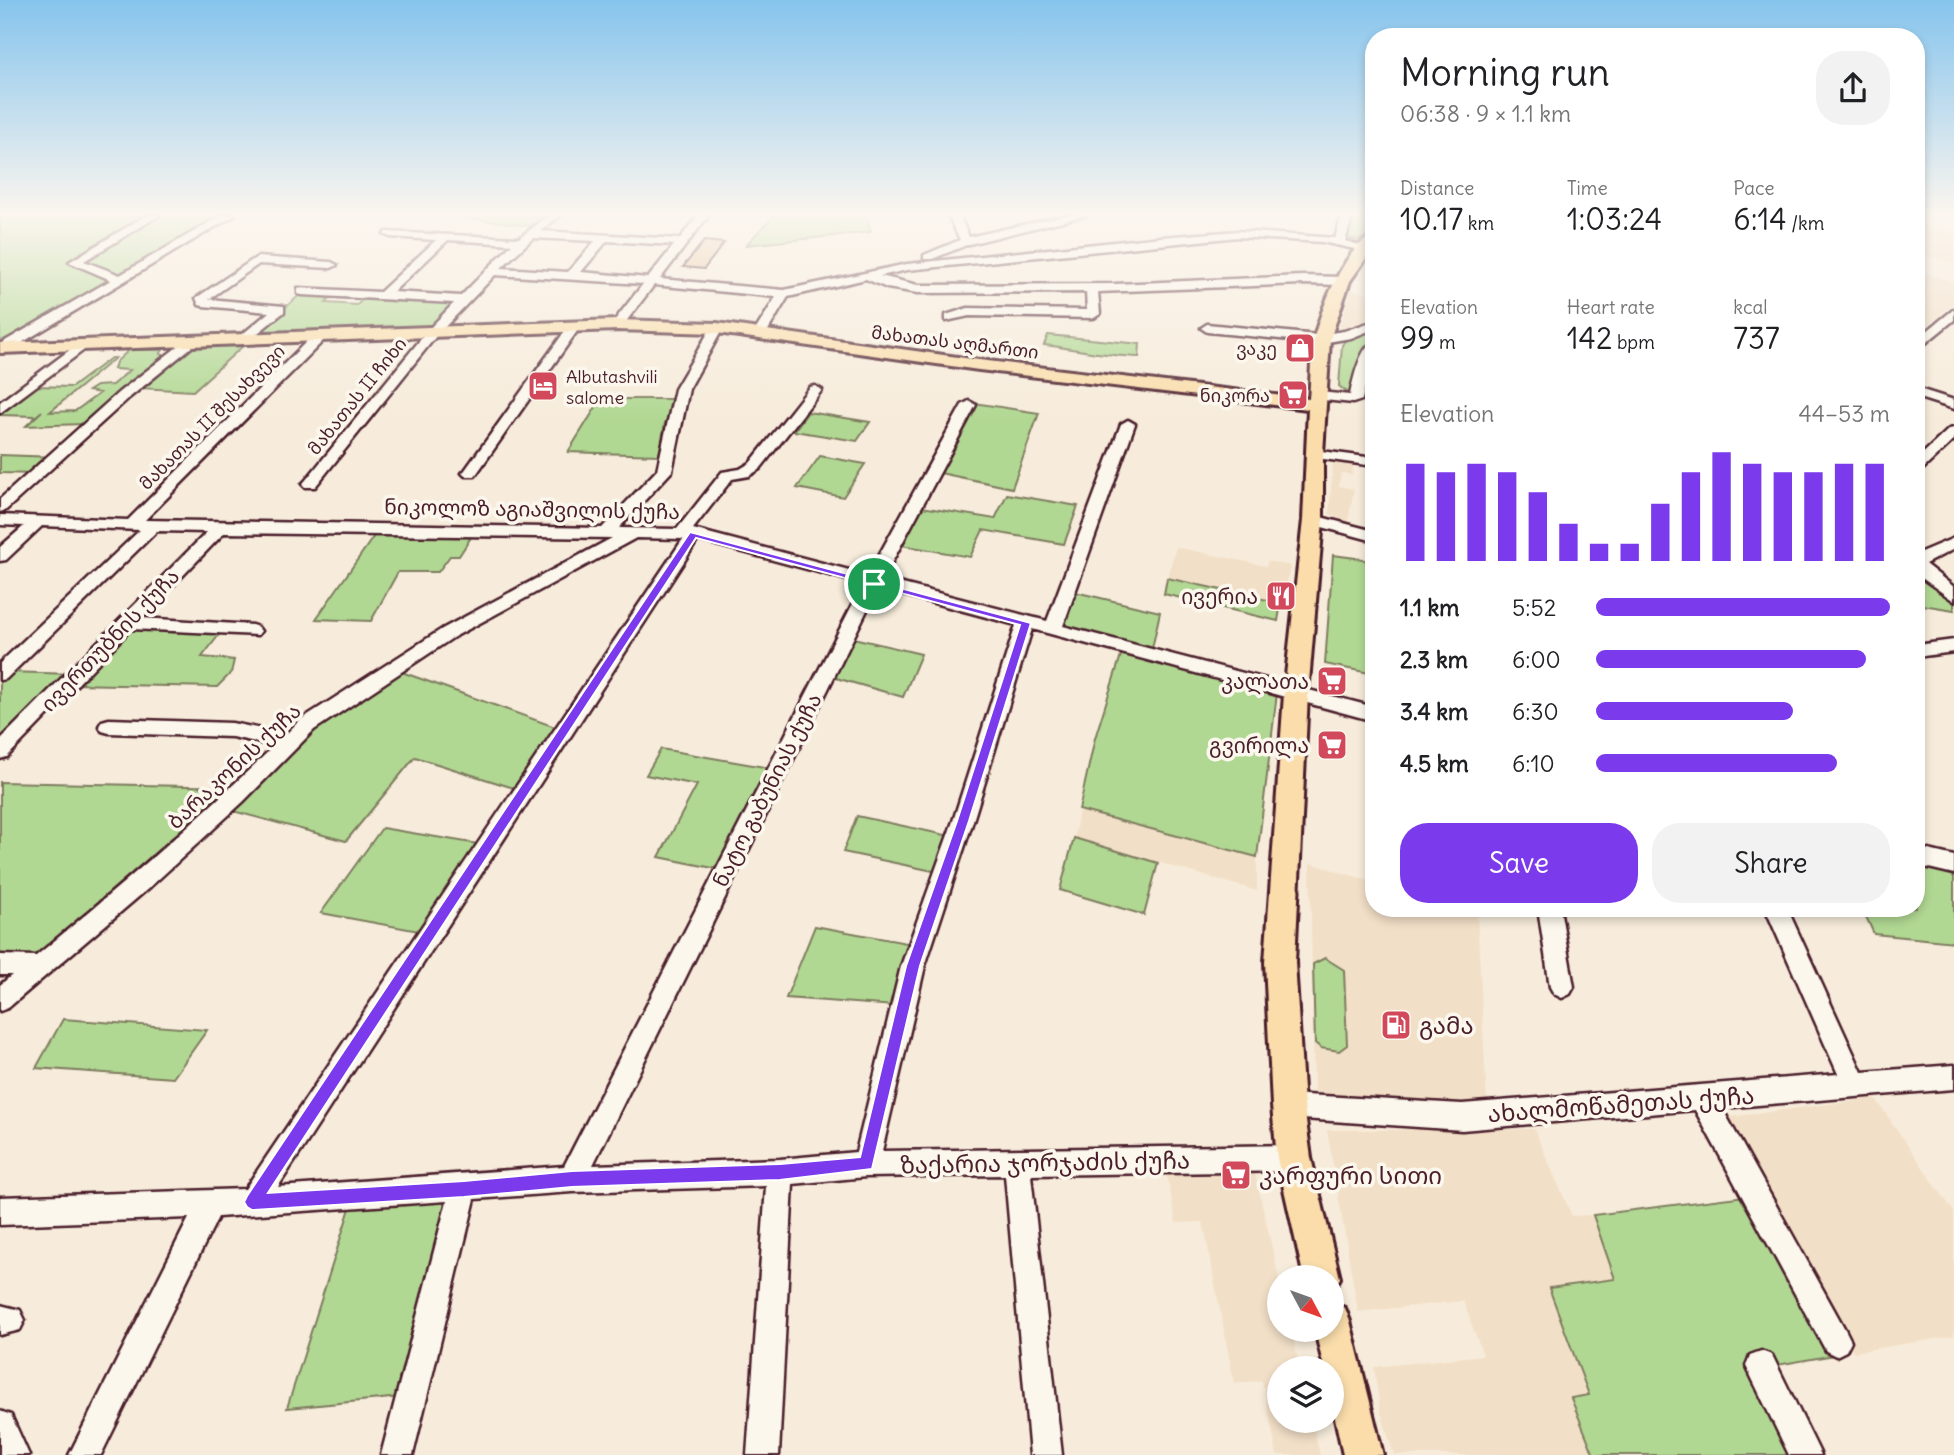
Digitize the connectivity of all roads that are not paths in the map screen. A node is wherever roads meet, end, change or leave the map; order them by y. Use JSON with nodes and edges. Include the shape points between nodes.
{"nodes":[{"id":1,"x":114,"y":283,"type":"edge"},
{"id":2,"x":225,"y":283,"type":"edge"},
{"id":3,"x":310,"y":283,"type":"edge"},
{"id":4,"x":396,"y":283,"type":"edge"},
{"id":5,"x":480,"y":283,"type":"edge"},
{"id":6,"x":649,"y":283,"type":"edge"},
{"id":7,"x":658,"y":283,"type":"edge"},
{"id":8,"x":837,"y":283,"type":"edge"},
{"id":9,"x":886,"y":283,"type":"edge"},
{"id":10,"x":1263,"y":283,"type":"edge"},
{"id":11,"x":1341,"y":283,"type":"edge"},
{"id":12,"x":1091,"y":287,"type":"junction"},
{"id":13,"x":784,"y":295,"type":"junction"},
{"id":14,"x":382,"y":296,"type":"junction"},
{"id":15,"x":291,"y":300,"type":"junction"},
{"id":16,"x":463,"y":300,"type":"junction"},
{"id":17,"x":1954,"y":314,"type":"edge"},
{"id":18,"x":950,"y":318,"type":"dead end"},
{"id":19,"x":617,"y":325,"type":"junction"},
{"id":20,"x":574,"y":327,"type":"junction"},
{"id":21,"x":716,"y":328,"type":"junction"},
{"id":22,"x":1207,"y":328,"type":"dead end"},
{"id":23,"x":1365,"y":328,"type":"edge"},
{"id":24,"x":433,"y":332,"type":"junction"},
{"id":25,"x":759,"y":334,"type":"junction"},
{"id":26,"x":318,"y":338,"type":"junction"},
{"id":27,"x":1322,"y":338,"type":"junction"},
{"id":28,"x":1925,"y":339,"type":"edge"},
{"id":29,"x":244,"y":340,"type":"junction"},
{"id":30,"x":189,"y":342,"type":"junction"},
{"id":31,"x":83,"y":344,"type":"junction"},
{"id":32,"x":1,"y":348,"type":"edge"},
{"id":33,"x":1365,"y":385,"type":"edge"},
{"id":34,"x":1925,"y":385,"type":"edge"},
{"id":35,"x":815,"y":390,"type":"dead end"},
{"id":36,"x":1925,"y":395,"type":"edge"},
{"id":37,"x":1954,"y":395,"type":"edge"},
{"id":38,"x":1318,"y":401,"type":"junction"},
{"id":39,"x":969,"y":405,"type":"dead end"},
{"id":40,"x":1954,"y":405,"type":"edge"},
{"id":41,"x":0,"y":410,"type":"edge"},
{"id":42,"x":1128,"y":424,"type":"dead end"},
{"id":43,"x":1954,"y":432,"type":"edge"},
{"id":44,"x":1314,"y":454,"type":"junction"},
{"id":45,"x":1925,"y":459,"type":"edge"},
{"id":46,"x":1365,"y":461,"type":"edge"},
{"id":47,"x":470,"y":472,"type":"dead end"},
{"id":48,"x":310,"y":484,"type":"dead end"},
{"id":49,"x":0,"y":507,"type":"edge"},
{"id":50,"x":0,"y":520,"type":"edge"},
{"id":51,"x":1313,"y":520,"type":"junction"},
{"id":52,"x":39,"y":521,"type":"junction"},
{"id":53,"x":133,"y":524,"type":"junction"},
{"id":54,"x":155,"y":524,"type":"junction"},
{"id":55,"x":220,"y":528,"type":"junction"},
{"id":56,"x":606,"y":533,"type":"junction"},
{"id":57,"x":631,"y":534,"type":"junction"},
{"id":58,"x":688,"y":534,"type":"junction"},
{"id":59,"x":1365,"y":534,"type":"edge"},
{"id":60,"x":1954,"y":543,"type":"edge"},
{"id":61,"x":0,"y":555,"type":"edge"},
{"id":62,"x":1925,"y":556,"type":"edge"},
{"id":63,"x":1925,"y":566,"type":"edge"},
{"id":64,"x":874,"y":584,"type":"junction"},
{"id":65,"x":1954,"y":595,"type":"edge"},
{"id":66,"x":128,"y":623,"type":"junction"},
{"id":67,"x":1026,"y":623,"type":"junction"},
{"id":68,"x":1053,"y":629,"type":"junction"},
{"id":69,"x":252,"y":631,"type":"dead end"},
{"id":70,"x":1954,"y":646,"type":"edge"},
{"id":71,"x":1925,"y":649,"type":"edge"},
{"id":72,"x":0,"y":674,"type":"edge"},
{"id":73,"x":1296,"y":694,"type":"junction"},
{"id":74,"x":1365,"y":712,"type":"edge"},
{"id":75,"x":109,"y":726,"type":"dead end"},
{"id":76,"x":288,"y":742,"type":"junction"},
{"id":77,"x":0,"y":752,"type":"edge"},
{"id":78,"x":1925,"y":858,"type":"edge"},
{"id":79,"x":1954,"y":865,"type":"edge"},
{"id":80,"x":1550,"y":917,"type":"edge"},
{"id":81,"x":1780,"y":917,"type":"edge"},
{"id":82,"x":0,"y":965,"type":"edge"},
{"id":83,"x":42,"y":966,"type":"junction"},
{"id":84,"x":1562,"y":987,"type":"dead end"},
{"id":85,"x":0,"y":1000,"type":"edge"},
{"id":86,"x":1954,"y":1077,"type":"edge"},
{"id":87,"x":1855,"y":1085,"type":"junction"},
{"id":88,"x":1703,"y":1099,"type":"junction"},
{"id":89,"x":1287,"y":1107,"type":"junction"},
{"id":90,"x":1294,"y":1158,"type":"junction"},
{"id":91,"x":866,"y":1164,"type":"junction"},
{"id":92,"x":1017,"y":1164,"type":"junction"},
{"id":93,"x":780,"y":1172,"type":"junction"},
{"id":94,"x":572,"y":1179,"type":"junction"},
{"id":95,"x":464,"y":1189,"type":"junction"},
{"id":96,"x":211,"y":1202,"type":"junction"},
{"id":97,"x":252,"y":1202,"type":"junction"},
{"id":98,"x":0,"y":1211,"type":"edge"},
{"id":99,"x":1319,"y":1265,"type":"edge"},
{"id":100,"x":1836,"y":1341,"type":"dead end"},
{"id":101,"x":1337,"y":1342,"type":"edge"},
{"id":102,"x":1761,"y":1366,"type":"dead end"},
{"id":103,"x":0,"y":1426,"type":"edge"},
{"id":104,"x":13,"y":1455,"type":"edge"},
{"id":105,"x":85,"y":1455,"type":"edge"},
{"id":106,"x":397,"y":1455,"type":"edge"},
{"id":107,"x":763,"y":1455,"type":"edge"},
{"id":108,"x":1046,"y":1455,"type":"edge"},
{"id":109,"x":1363,"y":1455,"type":"edge"},
{"id":110,"x":1805,"y":1455,"type":"edge"}],
"edges":[{"from":1,"to":32,"type":"street"},
{"from":2,"to":15,"type":"street","via":[[201,300]]},
{"from":3,"to":15,"type":"street"},
{"from":4,"to":14,"type":"street"},
{"from":5,"to":16,"type":"street","name":"მახათას II ჩიხი"},
{"from":6,"to":19,"type":"street"},
{"from":7,"to":13,"type":"street"},
{"from":8,"to":13,"type":"street"},
{"from":9,"to":12,"type":"street","via":[[918,289]]},
{"from":10,"to":12,"type":"street"},
{"from":11,"to":27,"type":"main road"},
{"from":12,"to":18,"type":"street","via":[[1094,314],[968,312]]},
{"from":13,"to":25,"type":"street"},
{"from":14,"to":15,"type":"street"},
{"from":14,"to":16,"type":"street"},
{"from":15,"to":29,"type":"street"},
{"from":16,"to":24,"type":"street","name":"მახათას II ჩიხი"},
{"from":17,"to":28,"type":"street"},
{"from":19,"to":20,"type":"main road","name":"მახათას აღმართი"},
{"from":19,"to":21,"type":"main road","name":"მახათას აღმართი"},
{"from":20,"to":24,"type":"main road","name":"მახათას აღმართი"},
{"from":20,"to":47,"type":"street"},
{"from":21,"to":25,"type":"main road","name":"მახათას აღმართი"},
{"from":21,"to":56,"type":"street","via":[[682,389],[664,471]]},
{"from":22,"to":27,"type":"street"},
{"from":23,"to":27,"type":"street"},
{"from":24,"to":26,"type":"main road","name":"მახათას აღმართი"},
{"from":24,"to":48,"type":"street","name":"მახათას II ჩიხი"},
{"from":25,"to":38,"type":"main road","name":"მახათას აღმართი","via":[[979,366]]},
{"from":26,"to":29,"type":"main road","name":"მახათას აღმართი"},
{"from":26,"to":53,"type":"street","name":"მახათას II შესახვევი"},
{"from":27,"to":38,"type":"main road"},
{"from":29,"to":30,"type":"main road","name":"მახათას აღმართი"},
{"from":30,"to":31,"type":"main road","name":"მახათას აღმართი"},
{"from":30,"to":49,"type":"street"},
{"from":31,"to":32,"type":"main road","name":"მახათას აღმართი"},
{"from":31,"to":41,"type":"street"},
{"from":33,"to":38,"type":"street","via":[[1353,399]]},
{"from":34,"to":37,"type":"street"},
{"from":35,"to":58,"type":"street","via":[[755,466],[727,475]]},
{"from":36,"to":40,"type":"street"},
{"from":38,"to":44,"type":"main road"},
{"from":39,"to":64,"type":"street","name":"ნატო გაბუნიას ქუჩა"},
{"from":42,"to":68,"type":"street"},
{"from":43,"to":45,"type":"street"},
{"from":44,"to":46,"type":"street"},
{"from":44,"to":51,"type":"main road"},
{"from":50,"to":52,"type":"street","name":"ნიკოლოზ აგიაშვილის ქუჩა"},
{"from":51,"to":59,"type":"street"},
{"from":51,"to":73,"type":"main road"},
{"from":52,"to":53,"type":"street","name":"ნიკოლოზ აგიაშვილის ქუჩა"},
{"from":52,"to":61,"type":"street"},
{"from":53,"to":54,"type":"street","name":"ნიკოლოზ აგიაშვილის ქუჩა"},
{"from":54,"to":55,"type":"street","name":"ნიკოლოზ აგიაშვილის ქუჩა"},
{"from":54,"to":72,"type":"street"},
{"from":55,"to":56,"type":"street","name":"ნიკოლოზ აგიაშვილის ქუჩა"},
{"from":55,"to":66,"type":"street","name":"ივერთუბნის ქუჩა"},
{"from":56,"to":57,"type":"street","name":"ნიკოლოზ აგიაშვილის ქუჩა"},
{"from":57,"to":58,"type":"street","name":"ნიკოლოზ აგიაშვილის ქუჩა"},
{"from":57,"to":76,"type":"street","name":"ბარაკონის ქუჩა","via":[[422,649]]},
{"from":58,"to":64,"type":"street","name":"ნიკოლოზ აგიაშვილის ქუჩა"},
{"from":58,"to":97,"type":"street"},
{"from":60,"to":62,"type":"street"},
{"from":63,"to":65,"type":"street"},
{"from":64,"to":67,"type":"street","name":"ნიკოლოზ აგიაშვილის ქუჩა"},
{"from":64,"to":94,"type":"street","name":"ნატო გაბუნიას ქუჩა"},
{"from":66,"to":69,"type":"street"},
{"from":66,"to":77,"type":"street","name":"ივერთუბნის ქუჩა"},
{"from":67,"to":68,"type":"street","name":"ნიკოლოზ აგიაშვილის ქუჩა"},
{"from":67,"to":91,"type":"street","via":[[913,966]]},
{"from":68,"to":73,"type":"street","name":"ნიკოლოზ აგიაშვილის ქუჩა"},
{"from":70,"to":71,"type":"street"},
{"from":73,"to":74,"type":"street","name":"ნიკოლოზ აგიაშვილის ქუჩა"},
{"from":73,"to":89,"type":"main road","via":[[1280,962]]},
{"from":75,"to":76,"type":"street","via":[[232,730]]},
{"from":76,"to":83,"type":"street","name":"ბარაკონის ქუჩა","via":[[236,796]]},
{"from":78,"to":79,"type":"street"},
{"from":80,"to":84,"type":"street"},
{"from":81,"to":87,"type":"street"},
{"from":82,"to":83,"type":"street"},
{"from":83,"to":85,"type":"street","name":"ბარაკონის ქუჩა"},
{"from":86,"to":87,"type":"street","name":"ახალმოწამეთას ქუჩა"},
{"from":87,"to":88,"type":"street","name":"ახალმოწამეთას ქუჩა"},
{"from":88,"to":89,"type":"street","name":"ახალმოწამეთას ქუჩა","via":[[1462,1117]]},
{"from":88,"to":100,"type":"street"},
{"from":89,"to":90,"type":"main road"},
{"from":90,"to":92,"type":"street","name":"ზაქარია ჯორჯაძის ქუჩა"},
{"from":90,"to":99,"type":"main road"},
{"from":91,"to":92,"type":"street","name":"ზაქარია ჯორჯაძის ქუჩა"},
{"from":91,"to":93,"type":"street","name":"ზაქარია ჯორჯაძის ქუჩა"},
{"from":92,"to":108,"type":"street"},
{"from":93,"to":94,"type":"street","name":"ზაქარია ჯორჯაძის ქუჩა"},
{"from":93,"to":107,"type":"street"},
{"from":94,"to":95,"type":"street","name":"ზაქარია ჯორჯაძის ქუჩა"},
{"from":95,"to":97,"type":"street","name":"ზაქარია ჯორჯაძის ქუჩა"},
{"from":95,"to":106,"type":"street"},
{"from":96,"to":97,"type":"street","name":"ზაქარია ჯორჯაძის ქუჩა"},
{"from":96,"to":98,"type":"street","name":"ზაქარია ჯორჯაძის ქუჩა"},
{"from":96,"to":105,"type":"street"},
{"from":101,"to":109,"type":"main road"},
{"from":102,"to":110,"type":"street"},
{"from":103,"to":104,"type":"street"}]}
